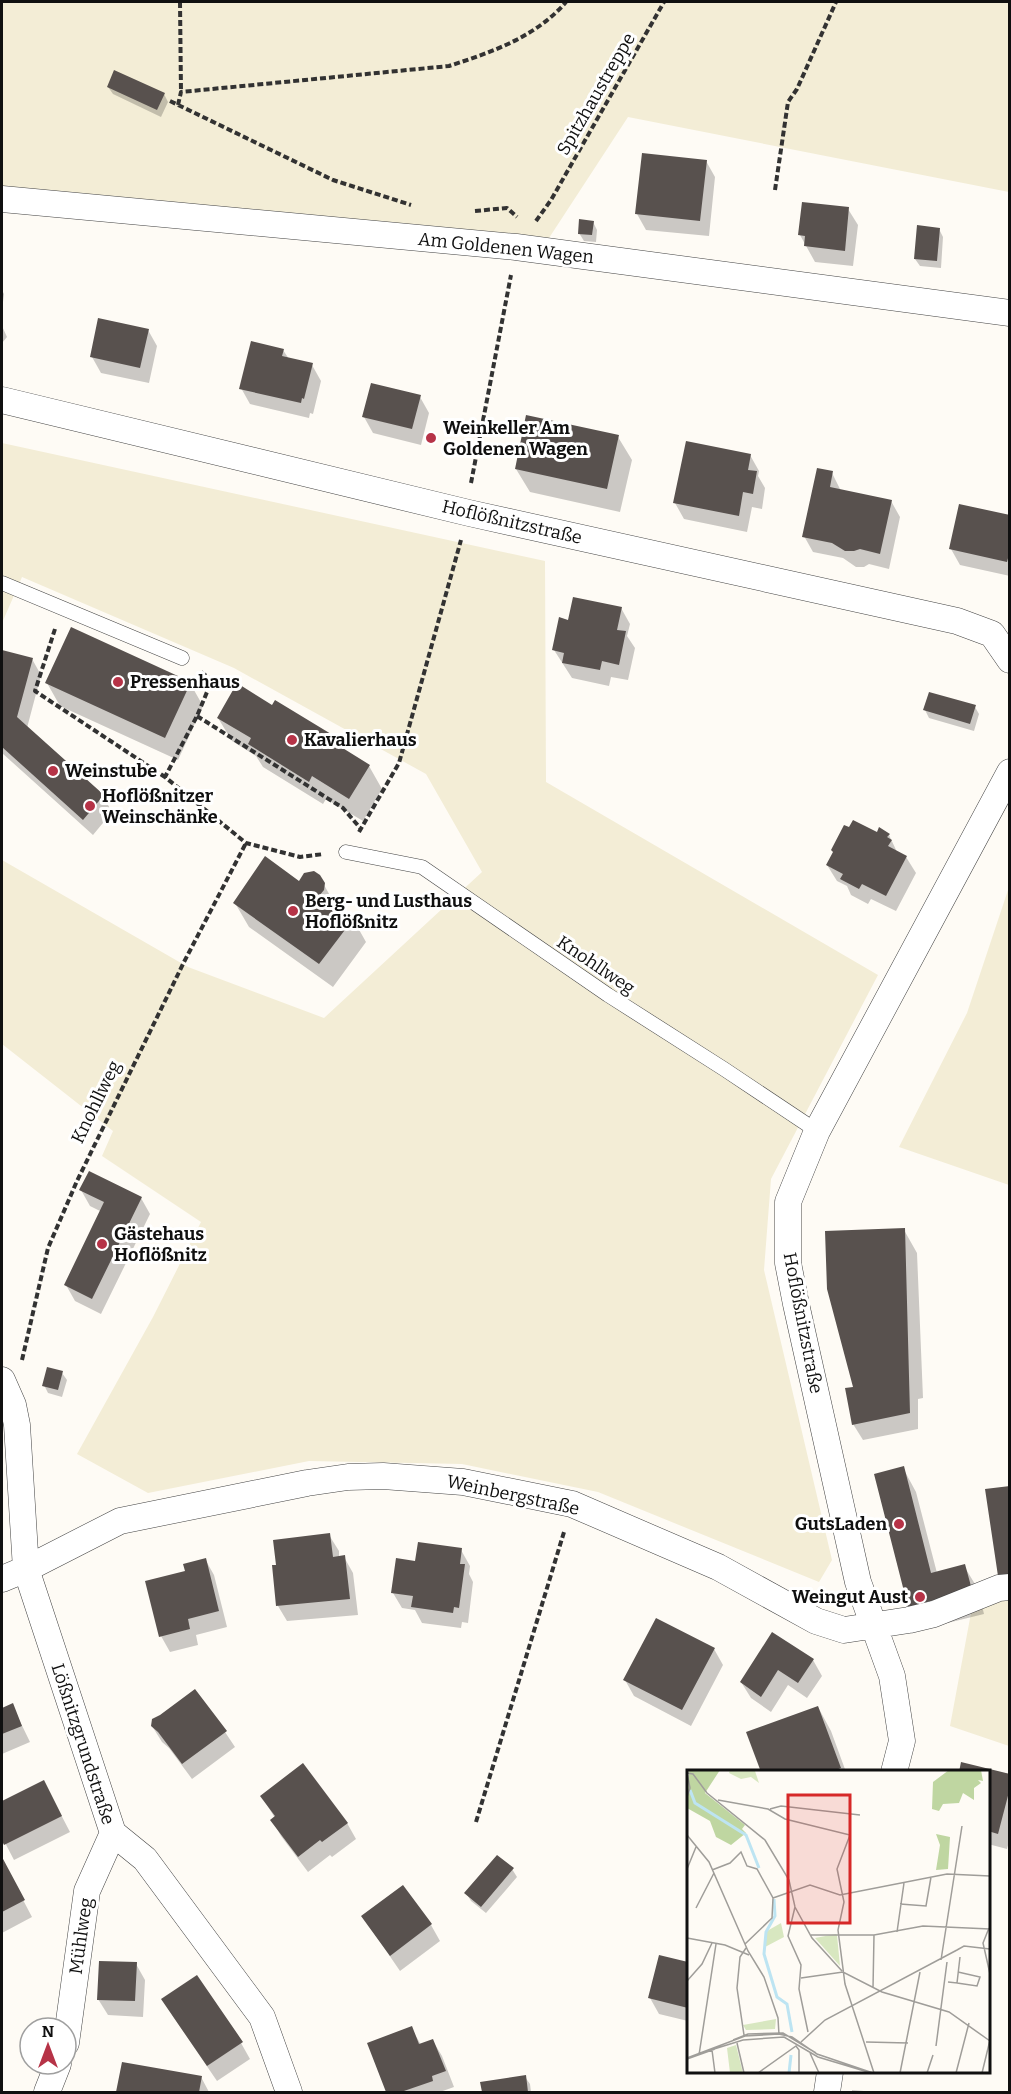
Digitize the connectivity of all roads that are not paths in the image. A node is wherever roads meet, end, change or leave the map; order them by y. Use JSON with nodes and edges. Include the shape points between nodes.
{"nodes":[{"id":1,"x":2,"y":199,"type":"edge"},
{"id":2,"x":1010,"y":313,"type":"edge"},
{"id":3,"x":2,"y":400,"type":"edge"},
{"id":4,"x":2,"y":583,"type":"edge"},
{"id":5,"x":182,"y":658,"type":"road end"},
{"id":6,"x":1010,"y":660,"type":"edge"},
{"id":7,"x":1010,"y":772,"type":"edge"},
{"id":8,"x":346,"y":852,"type":"road end"},
{"id":9,"x":818,"y":1131,"type":"junction"},
{"id":10,"x":3,"y":1383,"type":"edge"},
{"id":11,"x":26,"y":1569,"type":"junction"},
{"id":12,"x":2,"y":1579,"type":"edge"},
{"id":13,"x":1010,"y":1587,"type":"edge"},
{"id":14,"x":872,"y":1626,"type":"junction"},
{"id":15,"x":895,"y":1770,"type":"edge"},
{"id":16,"x":113,"y":1833,"type":"junction"},
{"id":17,"x":70,"y":2016,"type":"edge"},
{"id":18,"x":830,"y":2073,"type":"edge"},
{"id":19,"x":53,"y":2076,"type":"edge"},
{"id":20,"x":47,"y":2092,"type":"edge"},
{"id":21,"x":289,"y":2092,"type":"edge"},
{"id":22,"x":827,"y":2092,"type":"edge"}],
"edges":[{"from":1,"to":2,"type":"street","name":"Am Goldenen Wagen"},
{"from":3,"to":6,"type":"street","name":"Hoflößnitzstraße","via":[[469,513],[957,621],[992,634]]},
{"from":4,"to":5,"type":"lane"},
{"from":7,"to":9,"type":"street","name":"Hoflößnitzstraße"},
{"from":8,"to":9,"type":"lane","name":"Knohllweg","via":[[422,867],[608,995]]},
{"from":9,"to":14,"type":"street","name":"Hoflößnitzstraße","via":[[788,1202],[788,1263],[858,1582]]},
{"from":10,"to":11,"type":"street","name":"Lößnitzgrundstraße","via":[[14,1405],[17,1425]]},
{"from":11,"to":12,"type":"street","name":"Weinbergstraße"},
{"from":11,"to":14,"type":"street","name":"Weinbergstraße","via":[[120,1521],[307,1483],[348,1477],[402,1477],[463,1482],[572,1504],[718,1567],[816,1621],[844,1630]]},
{"from":11,"to":16,"type":"street","name":"Lößnitzgrundstraße"},
{"from":13,"to":14,"type":"street","name":"Weinbergstraße","via":[[934,1614]]},
{"from":14,"to":15,"type":"street","name":"Hoflößnitzstraße","via":[[892,1676],[897,1706],[902,1741]]},
{"from":16,"to":17,"type":"street","name":"Mühlweg","via":[[87,1891]]},
{"from":16,"to":21,"type":"street","name":"Lößnitzgrundstraße","via":[[145,1859],[262,2017]]},
{"from":18,"to":22,"type":"street"},
{"from":19,"to":20,"type":"street"}]}
